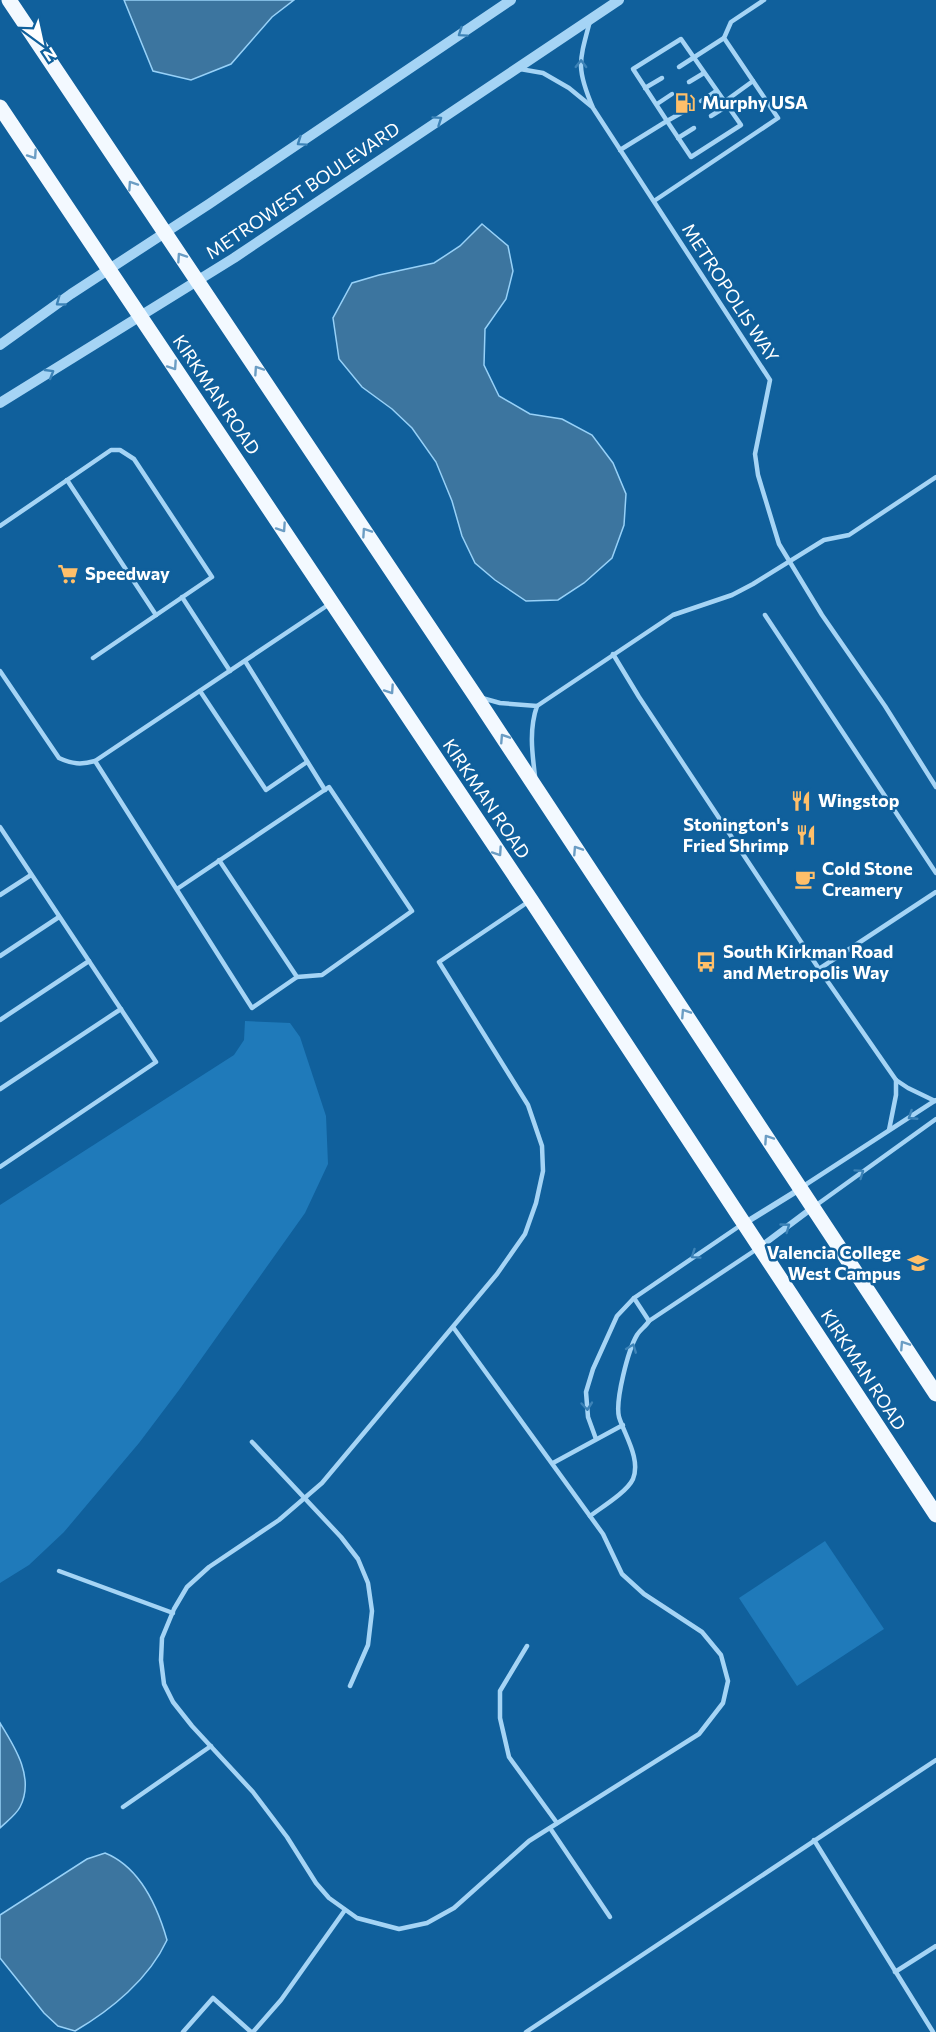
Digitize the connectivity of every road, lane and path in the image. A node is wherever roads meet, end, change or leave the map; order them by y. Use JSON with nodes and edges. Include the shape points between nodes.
{"nodes":[{"id":1,"x":9,"y":0,"type":"edge"},
{"id":2,"x":511,"y":0,"type":"edge"},
{"id":3,"x":619,"y":0,"type":"edge"},
{"id":4,"x":764,"y":0,"type":"edge"},
{"id":5,"x":591,"y":19,"type":"junction"},
{"id":6,"x":724,"y":38,"type":"junction"},
{"id":7,"x":693,"y":58,"type":"junction"},
{"id":8,"x":680,"y":67,"type":"dead end"},
{"id":9,"x":516,"y":68,"type":"junction"},
{"id":10,"x":704,"y":73,"type":"junction"},
{"id":11,"x":662,"y":78,"type":"dead end"},
{"id":12,"x":753,"y":81,"type":"junction"},
{"id":13,"x":690,"y":82,"type":"dead end"},
{"id":14,"x":645,"y":88,"type":"junction"},
{"id":15,"x":716,"y":91,"type":"junction"},
{"id":16,"x":672,"y":94,"type":"dead end"},
{"id":17,"x":701,"y":100,"type":"dead end"},
{"id":18,"x":657,"y":104,"type":"junction"},
{"id":19,"x":725,"y":104,"type":"junction"},
{"id":20,"x":0,"y":106,"type":"edge"},
{"id":21,"x":593,"y":108,"type":"junction"},
{"id":22,"x":683,"y":112,"type":"dead end"},
{"id":23,"x":711,"y":116,"type":"dead end"},
{"id":24,"x":667,"y":121,"type":"junction"},
{"id":25,"x":694,"y":128,"type":"dead end"},
{"id":26,"x":678,"y":138,"type":"junction"},
{"id":27,"x":620,"y":150,"type":"junction"},
{"id":28,"x":654,"y":201,"type":"junction"},
{"id":29,"x":165,"y":233,"type":"junction"},
{"id":30,"x":109,"y":269,"type":"junction"},
{"id":31,"x":197,"y":281,"type":"junction"},
{"id":32,"x":141,"y":317,"type":"junction"},
{"id":33,"x":0,"y":345,"type":"edge"},
{"id":34,"x":0,"y":403,"type":"edge"},
{"id":35,"x":936,"y":477,"type":"edge"},
{"id":36,"x":67,"y":480,"type":"junction"},
{"id":37,"x":0,"y":526,"type":"edge"},
{"id":38,"x":790,"y":562,"type":"junction"},
{"id":39,"x":182,"y":597,"type":"junction"},
{"id":40,"x":332,"y":602,"type":"junction"},
{"id":41,"x":156,"y":615,"type":"junction"},
{"id":42,"x":765,"y":615,"type":"dead end"},
{"id":43,"x":614,"y":654,"type":"junction"},
{"id":44,"x":93,"y":658,"type":"dead end"},
{"id":45,"x":245,"y":662,"type":"junction"},
{"id":46,"x":0,"y":671,"type":"edge"},
{"id":47,"x":230,"y":671,"type":"junction"},
{"id":48,"x":200,"y":691,"type":"junction"},
{"id":49,"x":476,"y":697,"type":"junction"},
{"id":50,"x":537,"y":706,"type":"junction"},
{"id":51,"x":95,"y":760,"type":"junction"},
{"id":52,"x":307,"y":762,"type":"junction"},
{"id":53,"x":536,"y":787,"type":"junction"},
{"id":54,"x":936,"y":787,"type":"edge"},
{"id":55,"x":325,"y":790,"type":"junction"},
{"id":56,"x":0,"y":827,"type":"edge"},
{"id":57,"x":219,"y":860,"type":"junction"},
{"id":58,"x":936,"y":873,"type":"edge"},
{"id":59,"x":31,"y":874,"type":"junction"},
{"id":60,"x":177,"y":889,"type":"junction"},
{"id":61,"x":936,"y":892,"type":"edge"},
{"id":62,"x":0,"y":895,"type":"edge"},
{"id":63,"x":531,"y":900,"type":"junction"},
{"id":64,"x":59,"y":916,"type":"junction"},
{"id":65,"x":0,"y":956,"type":"edge"},
{"id":66,"x":89,"y":961,"type":"junction"},
{"id":67,"x":819,"y":969,"type":"junction"},
{"id":68,"x":297,"y":977,"type":"junction"},
{"id":69,"x":120,"y":1009,"type":"junction"},
{"id":70,"x":0,"y":1020,"type":"edge"},
{"id":71,"x":896,"y":1080,"type":"junction"},
{"id":72,"x":0,"y":1089,"type":"edge"},
{"id":73,"x":935,"y":1101,"type":"edge"},
{"id":74,"x":936,"y":1119,"type":"edge"},
{"id":75,"x":889,"y":1131,"type":"junction"},
{"id":76,"x":0,"y":1167,"type":"edge"},
{"id":77,"x":800,"y":1188,"type":"junction"},
{"id":78,"x":813,"y":1208,"type":"junction"},
{"id":79,"x":744,"y":1223,"type":"junction"},
{"id":80,"x":759,"y":1247,"type":"junction"},
{"id":81,"x":634,"y":1298,"type":"junction"},
{"id":82,"x":649,"y":1321,"type":"junction"},
{"id":83,"x":453,"y":1327,"type":"junction"},
{"id":84,"x":936,"y":1394,"type":"edge"},
{"id":85,"x":623,"y":1425,"type":"junction"},
{"id":86,"x":596,"y":1439,"type":"junction"},
{"id":87,"x":252,"y":1442,"type":"dead end"},
{"id":88,"x":553,"y":1463,"type":"junction"},
{"id":89,"x":304,"y":1498,"type":"junction"},
{"id":90,"x":936,"y":1515,"type":"edge"},
{"id":91,"x":590,"y":1516,"type":"junction"},
{"id":92,"x":59,"y":1571,"type":"dead end"},
{"id":93,"x":172,"y":1612,"type":"junction"},
{"id":94,"x":527,"y":1646,"type":"dead end"},
{"id":95,"x":350,"y":1686,"type":"dead end"},
{"id":96,"x":211,"y":1746,"type":"junction"},
{"id":97,"x":936,"y":1760,"type":"edge"},
{"id":98,"x":123,"y":1807,"type":"dead end"},
{"id":99,"x":558,"y":1823,"type":"junction"},
{"id":100,"x":550,"y":1828,"type":"junction"},
{"id":101,"x":814,"y":1840,"type":"junction"},
{"id":102,"x":345,"y":1910,"type":"junction"},
{"id":103,"x":610,"y":1917,"type":"dead end"},
{"id":104,"x":936,"y":1946,"type":"edge"},
{"id":105,"x":895,"y":1972,"type":"junction"},
{"id":106,"x":183,"y":2032,"type":"edge"},
{"id":107,"x":252,"y":2032,"type":"edge"},
{"id":108,"x":526,"y":2032,"type":"edge"},
{"id":109,"x":933,"y":2032,"type":"edge"}],
"edges":[{"from":29,"to":1,"type":"main road","one_way":true},
{"from":2,"to":29,"type":"street","one_way":true},
{"from":3,"to":5,"type":"street","name":"METROWEST BOULEVARD"},
{"from":4,"to":6,"type":"lane","via":[[730,22]]},
{"from":5,"to":9,"type":"street","name":"METROWEST BOULEVARD"},
{"from":21,"to":5,"type":"lane","one_way":true,"via":[[580,68]]},
{"from":6,"to":7,"type":"lane"},
{"from":6,"to":12,"type":"lane"},
{"from":7,"to":8,"type":"lane"},
{"from":7,"to":10,"type":"lane"},
{"from":7,"to":14,"type":"lane","via":[[681,39],[633,69]]},
{"from":9,"to":21,"type":"lane","via":[[543,73]]},
{"from":31,"to":9,"type":"street","name":"METROWEST BOULEVARD","one_way":true},
{"from":10,"to":13,"type":"lane"},
{"from":10,"to":15,"type":"lane"},
{"from":11,"to":14,"type":"lane"},
{"from":12,"to":19,"type":"lane"},
{"from":12,"to":28,"type":"lane","via":[[778,118]]},
{"from":14,"to":18,"type":"lane"},
{"from":15,"to":17,"type":"lane"},
{"from":15,"to":19,"type":"lane"},
{"from":16,"to":18,"type":"lane"},
{"from":18,"to":24,"type":"lane"},
{"from":19,"to":23,"type":"lane"},
{"from":19,"to":26,"type":"lane","via":[[741,125],[691,157]]},
{"from":20,"to":30,"type":"main road","name":"KIRKMAN ROAD","one_way":true},
{"from":21,"to":27,"type":"lane","name":"METROPOLIS WAY"},
{"from":22,"to":24,"type":"lane"},
{"from":24,"to":26,"type":"lane"},
{"from":24,"to":27,"type":"lane"},
{"from":25,"to":26,"type":"lane"},
{"from":27,"to":28,"type":"lane","name":"METROPOLIS WAY"},
{"from":28,"to":38,"type":"lane","name":"METROPOLIS WAY","via":[[770,380],[755,454],[774,530]]},
{"from":29,"to":30,"type":"street"},
{"from":31,"to":29,"type":"main road","one_way":true},
{"from":30,"to":32,"type":"main road","name":"KIRKMAN ROAD"},
{"from":30,"to":33,"type":"street","one_way":true},
{"from":31,"to":32,"type":"street","name":"METROWEST BOULEVARD"},
{"from":49,"to":31,"type":"main road","one_way":true},
{"from":34,"to":32,"type":"street","name":"METROWEST BOULEVARD","one_way":true},
{"from":32,"to":40,"type":"main road","name":"KIRKMAN ROAD","one_way":true},
{"from":35,"to":38,"type":"lane","via":[[849,535],[824,540]]},
{"from":36,"to":37,"type":"lane"},
{"from":36,"to":39,"type":"lane","via":[[111,450],[120,450],[134,459],[212,577]]},
{"from":36,"to":41,"type":"lane"},
{"from":38,"to":43,"type":"lane","via":[[732,595],[673,615]]},
{"from":38,"to":54,"type":"lane","name":"METROPOLIS WAY"},
{"from":39,"to":41,"type":"lane"},
{"from":39,"to":47,"type":"lane"},
{"from":40,"to":45,"type":"lane"},
{"from":40,"to":63,"type":"main road","name":"KIRKMAN ROAD","one_way":true},
{"from":41,"to":44,"type":"lane"},
{"from":42,"to":58,"type":"lane"},
{"from":43,"to":50,"type":"lane"},
{"from":43,"to":67,"type":"lane"},
{"from":45,"to":47,"type":"lane"},
{"from":45,"to":52,"type":"lane"},
{"from":46,"to":51,"type":"lane","via":[[59,758],[82,764]]},
{"from":47,"to":48,"type":"lane"},
{"from":48,"to":51,"type":"lane"},
{"from":48,"to":52,"type":"lane","via":[[266,790]]},
{"from":49,"to":50,"type":"lane"},
{"from":53,"to":49,"type":"main road","one_way":true},
{"from":50,"to":53,"type":"lane","via":[[532,746]]},
{"from":51,"to":60,"type":"lane"},
{"from":52,"to":55,"type":"lane"},
{"from":77,"to":53,"type":"main road","one_way":true},
{"from":55,"to":57,"type":"lane"},
{"from":55,"to":68,"type":"lane","via":[[329,787],[412,911],[322,975]]},
{"from":56,"to":59,"type":"lane"},
{"from":57,"to":60,"type":"lane"},
{"from":57,"to":68,"type":"lane"},
{"from":59,"to":62,"type":"lane"},
{"from":59,"to":64,"type":"lane"},
{"from":60,"to":68,"type":"lane","via":[[252,1008]]},
{"from":61,"to":67,"type":"lane"},
{"from":63,"to":79,"type":"main road","name":"KIRKMAN ROAD"},
{"from":63,"to":83,"type":"lane","via":[[439,962],[528,1105],[542,1146],[543,1171],[525,1234]]},
{"from":64,"to":65,"type":"lane"},
{"from":64,"to":66,"type":"lane"},
{"from":66,"to":69,"type":"lane"},
{"from":66,"to":70,"type":"lane"},
{"from":67,"to":71,"type":"lane"},
{"from":69,"to":72,"type":"lane"},
{"from":69,"to":76,"type":"lane","via":[[156,1062]]},
{"from":71,"to":73,"type":"lane"},
{"from":71,"to":75,"type":"lane"},
{"from":73,"to":75,"type":"lane","one_way":true},
{"from":78,"to":74,"type":"lane","one_way":true},
{"from":75,"to":77,"type":"lane"},
{"from":77,"to":78,"type":"main road"},
{"from":77,"to":79,"type":"street"},
{"from":80,"to":78,"type":"street","one_way":true},
{"from":84,"to":78,"type":"main road","one_way":true},
{"from":79,"to":80,"type":"main road","name":"KIRKMAN ROAD"},
{"from":79,"to":81,"type":"lane","one_way":true},
{"from":80,"to":82,"type":"lane"},
{"from":80,"to":90,"type":"main road","name":"KIRKMAN ROAD"},
{"from":81,"to":82,"type":"lane"},
{"from":81,"to":86,"type":"lane","one_way":true,"via":[[617,1316],[586,1392],[588,1417]]},
{"from":85,"to":82,"type":"lane","one_way":true,"via":[[618,1414],[624,1370],[637,1335]]},
{"from":83,"to":88,"type":"lane"},
{"from":83,"to":89,"type":"lane","via":[[322,1483]]},
{"from":85,"to":86,"type":"lane"},
{"from":85,"to":91,"type":"lane","via":[[635,1469],[632,1481]]},
{"from":86,"to":88,"type":"lane"},
{"from":87,"to":89,"type":"lane"},
{"from":88,"to":91,"type":"lane"},
{"from":89,"to":93,"type":"lane","via":[[279,1520],[208,1567],[187,1587]]},
{"from":89,"to":95,"type":"lane","via":[[358,1558],[368,1583],[372,1611],[368,1645]]},
{"from":91,"to":99,"type":"lane","via":[[622,1574],[644,1594],[702,1632],[721,1655],[728,1681],[723,1703],[699,1734]]},
{"from":92,"to":93,"type":"lane"},
{"from":93,"to":96,"type":"lane","via":[[162,1638],[164,1684],[173,1702]]},
{"from":94,"to":99,"type":"lane","via":[[500,1691],[500,1718],[509,1757]]},
{"from":96,"to":98,"type":"lane"},
{"from":96,"to":102,"type":"lane","via":[[253,1792],[316,1883]]},
{"from":97,"to":101,"type":"lane"},
{"from":99,"to":100,"type":"lane"},
{"from":100,"to":102,"type":"lane","via":[[529,1841],[454,1908],[427,1923],[399,1929],[357,1918]]},
{"from":100,"to":103,"type":"lane"},
{"from":101,"to":105,"type":"lane"},
{"from":101,"to":108,"type":"lane"},
{"from":102,"to":107,"type":"lane","via":[[281,2000]]},
{"from":104,"to":105,"type":"lane"},
{"from":105,"to":109,"type":"lane"},
{"from":106,"to":107,"type":"lane","via":[[213,1998]]}]}
